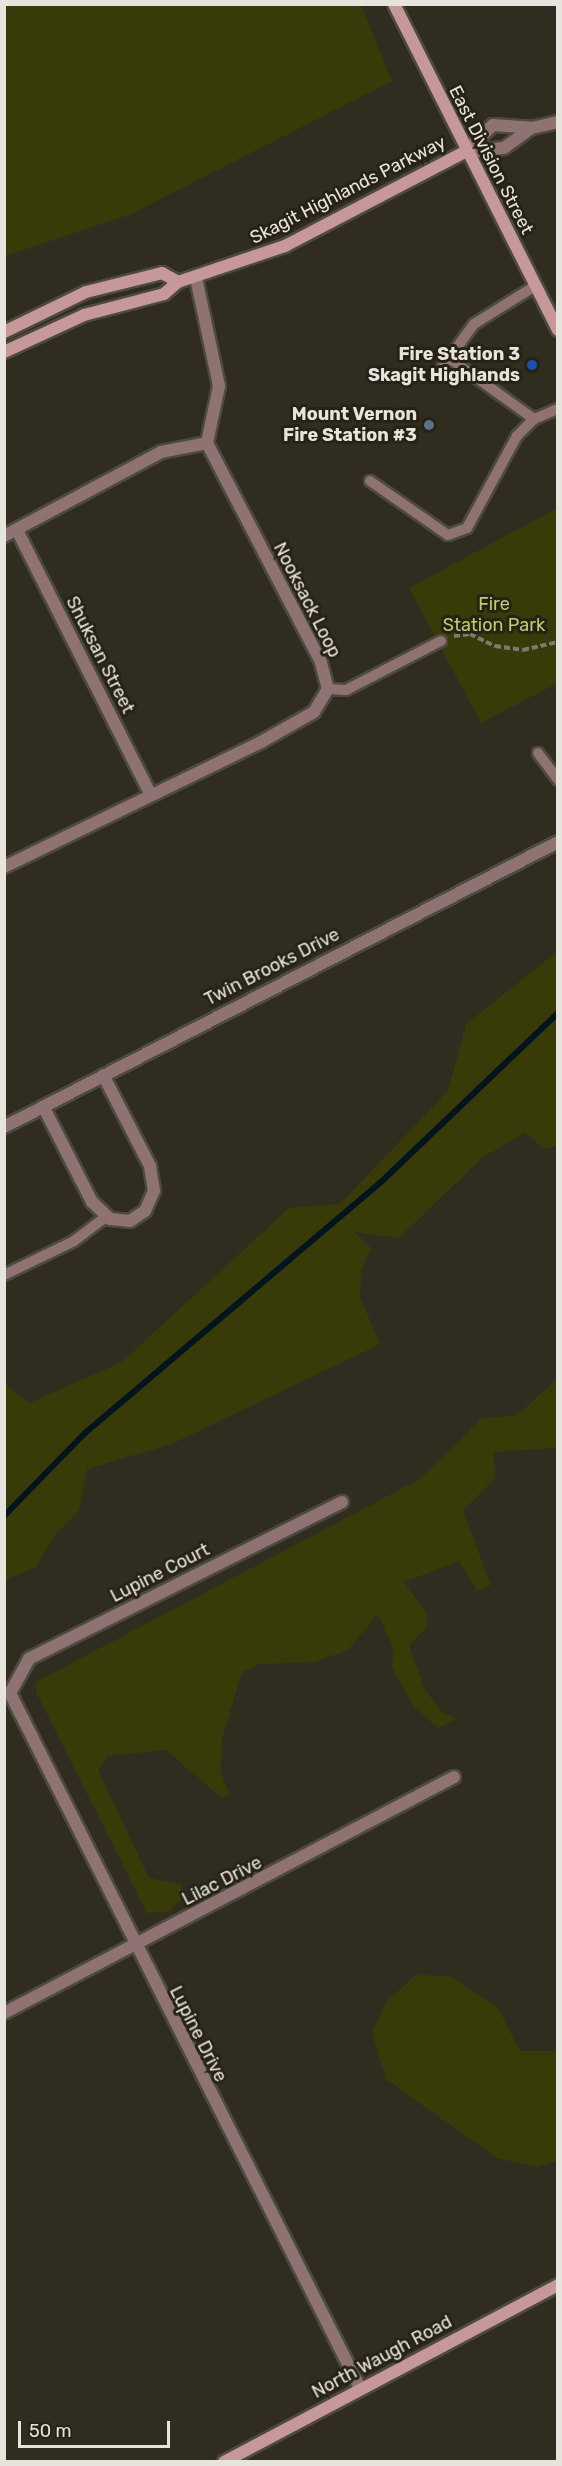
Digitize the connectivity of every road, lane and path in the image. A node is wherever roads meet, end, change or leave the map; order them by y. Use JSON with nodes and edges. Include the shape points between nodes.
{"nodes":[{"id":1,"x":394,"y":4,"type":"edge"},
{"id":2,"x":558,"y":122,"type":"edge"},
{"id":3,"x":532,"y":128,"type":"junction"},
{"id":4,"x":465,"y":152,"type":"junction"},
{"id":5,"x":196,"y":278,"type":"junction"},
{"id":6,"x":178,"y":282,"type":"junction"},
{"id":7,"x":535,"y":286,"type":"junction"},
{"id":8,"x":558,"y":330,"type":"edge"},
{"id":9,"x":4,"y":332,"type":"edge"},
{"id":10,"x":4,"y":352,"type":"edge"},
{"id":11,"x":449,"y":358,"type":"junction"},
{"id":12,"x":441,"y":368,"type":"dead end"},
{"id":13,"x":558,"y":409,"type":"edge"},
{"id":14,"x":534,"y":419,"type":"junction"},
{"id":15,"x":207,"y":443,"type":"junction"},
{"id":16,"x":370,"y":481,"type":"dead end"},
{"id":17,"x":17,"y":530,"type":"junction"},
{"id":18,"x":4,"y":536,"type":"edge"},
{"id":19,"x":441,"y":641,"type":"joint"},
{"id":20,"x":558,"y":642,"type":"edge"},
{"id":21,"x":328,"y":689,"type":"junction"},
{"id":22,"x":538,"y":753,"type":"dead end"},
{"id":23,"x":558,"y":780,"type":"edge"},
{"id":24,"x":151,"y":795,"type":"junction"},
{"id":25,"x":558,"y":842,"type":"edge"},
{"id":26,"x":4,"y":867,"type":"edge"},
{"id":27,"x":104,"y":1075,"type":"junction"},
{"id":28,"x":44,"y":1108,"type":"junction"},
{"id":29,"x":4,"y":1127,"type":"edge"},
{"id":30,"x":107,"y":1216,"type":"junction"},
{"id":31,"x":4,"y":1275,"type":"edge"},
{"id":32,"x":342,"y":1502,"type":"dead end"},
{"id":33,"x":7,"y":1690,"type":"edge"},
{"id":34,"x":454,"y":1777,"type":"dead end"},
{"id":35,"x":133,"y":1946,"type":"junction"},
{"id":36,"x":4,"y":2013,"type":"edge"},
{"id":37,"x":558,"y":2285,"type":"edge"},
{"id":38,"x":360,"y":2388,"type":"junction"},
{"id":39,"x":224,"y":2462,"type":"edge"}],
"edges":[{"from":1,"to":4,"type":"street","name":"East Division Street"},
{"from":2,"to":3,"type":"street"},
{"from":3,"to":4,"type":"street","via":[[504,148]]},
{"from":3,"to":4,"type":"street","via":[[493,125]]},
{"from":4,"to":5,"type":"street","name":"Skagit Highlands Parkway","via":[[285,246]]},
{"from":4,"to":7,"type":"street","name":"East Division Street"},
{"from":5,"to":6,"type":"street","name":"Skagit Highlands Parkway"},
{"from":5,"to":15,"type":"street","via":[[219,386]]},
{"from":6,"to":9,"type":"street","name":"Skagit Highlands Parkway","via":[[162,273],[86,292]]},
{"from":6,"to":10,"type":"street","name":"Skagit Highlands Parkway","via":[[164,294],[84,315]]},
{"from":7,"to":8,"type":"street","name":"East Division Street"},
{"from":7,"to":11,"type":"lane","via":[[474,324]]},
{"from":11,"to":12,"type":"lane"},
{"from":11,"to":14,"type":"lane"},
{"from":13,"to":14,"type":"lane"},
{"from":14,"to":16,"type":"lane","via":[[517,436],[466,528],[448,536]]},
{"from":15,"to":17,"type":"street","via":[[161,452]]},
{"from":15,"to":21,"type":"street","name":"Nooksack Loop","via":[[321,662]]},
{"from":17,"to":18,"type":"street"},
{"from":17,"to":24,"type":"street","name":"Shuksan Street"},
{"from":19,"to":20,"type":"path","via":[[471,634],[495,646],[523,650]]},
{"from":19,"to":21,"type":"lane","via":[[346,690]]},
{"from":21,"to":24,"type":"street","via":[[314,712]]},
{"from":22,"to":23,"type":"lane"},
{"from":24,"to":26,"type":"street"},
{"from":25,"to":27,"type":"street","name":"Twin Brooks Drive"},
{"from":27,"to":28,"type":"street","name":"Twin Brooks Drive"},
{"from":27,"to":30,"type":"street","via":[[150,1166],[154,1191],[145,1211],[130,1221]]},
{"from":28,"to":29,"type":"street","name":"Twin Brooks Drive"},
{"from":28,"to":30,"type":"street","via":[[92,1202]]},
{"from":30,"to":31,"type":"lane","via":[[74,1241]]},
{"from":32,"to":33,"type":"street","name":"Lupine Court","via":[[29,1659]]},
{"from":33,"to":35,"type":"street","name":"Lupine Drive"},
{"from":34,"to":35,"type":"street","name":"Lilac Drive"},
{"from":35,"to":36,"type":"street","name":"Lilac Drive"},
{"from":35,"to":38,"type":"street","name":"Lupine Drive"},
{"from":37,"to":38,"type":"street","name":"North Waugh Road"},
{"from":38,"to":39,"type":"street","name":"North Waugh Road"}]}
